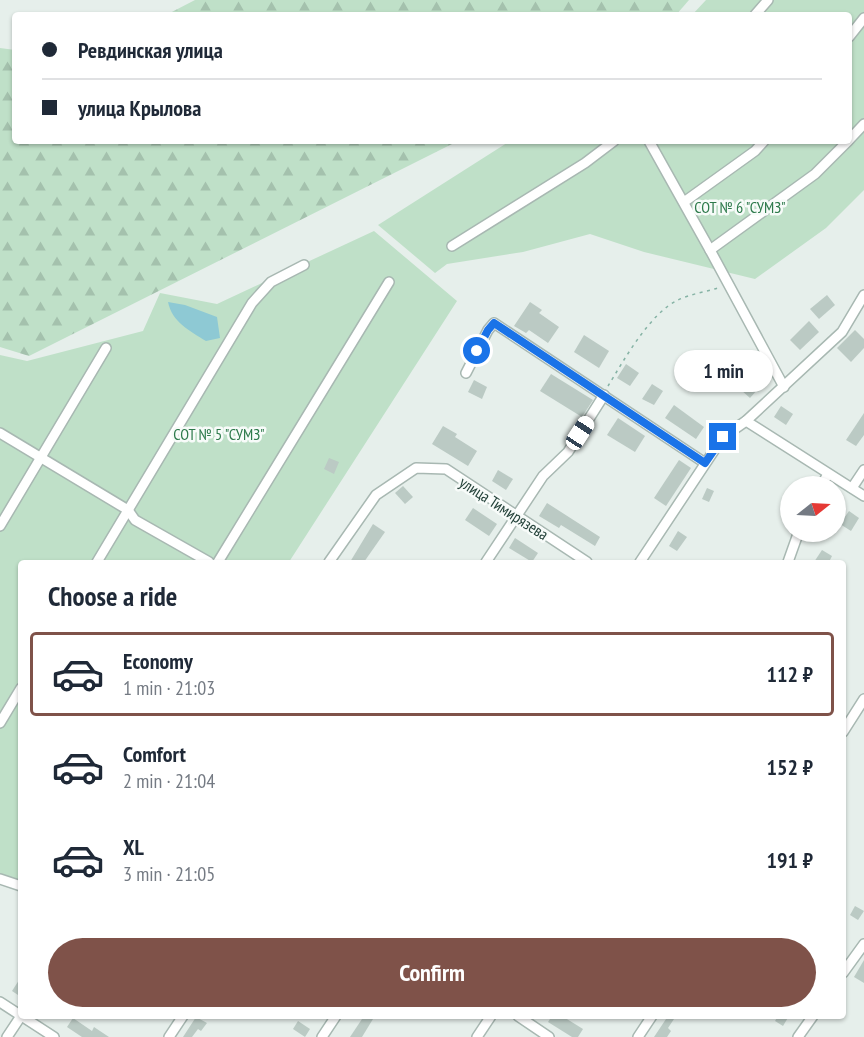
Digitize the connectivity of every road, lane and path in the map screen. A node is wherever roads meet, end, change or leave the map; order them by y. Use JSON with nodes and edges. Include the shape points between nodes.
{"nodes":[{"id":1,"x":768,"y":0,"type":"edge"},
{"id":2,"x":758,"y":12,"type":"edge"},
{"id":3,"x":864,"y":18,"type":"edge"},
{"id":4,"x":852,"y":33,"type":"edge"},
{"id":5,"x":864,"y":124,"type":"edge"},
{"id":6,"x":852,"y":136,"type":"edge"},
{"id":7,"x":610,"y":144,"type":"edge"},
{"id":8,"x":651,"y":144,"type":"edge"},
{"id":9,"x":761,"y":144,"type":"edge"},
{"id":10,"x":844,"y":144,"type":"edge"},
{"id":11,"x":684,"y":202,"type":"junction"},
{"id":12,"x":452,"y":246,"type":"dead end"},
{"id":13,"x":710,"y":250,"type":"junction"},
{"id":14,"x":304,"y":264,"type":"dead end"},
{"id":15,"x":389,"y":282,"type":"dead end"},
{"id":16,"x":729,"y":285,"type":"junction"},
{"id":17,"x":864,"y":295,"type":"edge"},
{"id":18,"x":106,"y":348,"type":"dead end"},
{"id":19,"x":466,"y":373,"type":"dead end"},
{"id":20,"x":784,"y":387,"type":"junction"},
{"id":21,"x":604,"y":395,"type":"junction"},
{"id":22,"x":746,"y":421,"type":"junction"},
{"id":23,"x":0,"y":433,"type":"edge"},
{"id":24,"x":40,"y":458,"type":"junction"},
{"id":25,"x":705,"y":463,"type":"junction"},
{"id":26,"x":864,"y":470,"type":"edge"},
{"id":27,"x":828,"y":474,"type":"joint"},
{"id":28,"x":852,"y":488,"type":"junction"},
{"id":29,"x":864,"y":496,"type":"edge"},
{"id":30,"x":128,"y":510,"type":"junction"},
{"id":31,"x":516,"y":516,"type":"junction"},
{"id":32,"x":0,"y":526,"type":"edge"},
{"id":33,"x":795,"y":542,"type":"edge"},
{"id":34,"x":98,"y":560,"type":"edge"},
{"id":35,"x":205,"y":560,"type":"edge"},
{"id":36,"x":219,"y":560,"type":"edge"},
{"id":37,"x":330,"y":560,"type":"edge"},
{"id":38,"x":487,"y":560,"type":"edge"},
{"id":39,"x":584,"y":560,"type":"edge"},
{"id":40,"x":641,"y":560,"type":"edge"},
{"id":41,"x":789,"y":560,"type":"edge"},
{"id":42,"x":18,"y":693,"type":"edge"},
{"id":43,"x":864,"y":699,"type":"edge"},
{"id":44,"x":0,"y":723,"type":"edge"},
{"id":45,"x":846,"y":727,"type":"edge"},
{"id":46,"x":0,"y":879,"type":"edge"},
{"id":47,"x":18,"y":885,"type":"edge"},
{"id":48,"x":864,"y":944,"type":"edge"},
{"id":49,"x":846,"y":968,"type":"edge"},
{"id":50,"x":0,"y":1002,"type":"edge"},
{"id":51,"x":18,"y":1014,"type":"edge"},
{"id":52,"x":19,"y":1019,"type":"edge"},
{"id":53,"x":26,"y":1019,"type":"edge"},
{"id":54,"x":181,"y":1019,"type":"edge"},
{"id":55,"x":334,"y":1019,"type":"edge"},
{"id":56,"x":489,"y":1019,"type":"edge"},
{"id":57,"x":522,"y":1019,"type":"edge"},
{"id":58,"x":650,"y":1019,"type":"edge"},
{"id":59,"x":811,"y":1019,"type":"edge"},
{"id":60,"x":7,"y":1037,"type":"edge"},
{"id":61,"x":54,"y":1037,"type":"edge"},
{"id":62,"x":169,"y":1037,"type":"edge"},
{"id":63,"x":322,"y":1037,"type":"edge"},
{"id":64,"x":477,"y":1037,"type":"edge"},
{"id":65,"x":549,"y":1037,"type":"edge"},
{"id":66,"x":638,"y":1037,"type":"edge"},
{"id":67,"x":798,"y":1037,"type":"edge"}],
"edges":[{"from":1,"to":2,"type":"street"},
{"from":3,"to":4,"type":"street"},
{"from":5,"to":6,"type":"street"},
{"from":7,"to":12,"type":"street"},
{"from":8,"to":11,"type":"street"},
{"from":9,"to":11,"type":"street"},
{"from":10,"to":13,"type":"street","via":[[815,174]]},
{"from":11,"to":13,"type":"street"},
{"from":13,"to":16,"type":"street"},
{"from":14,"to":30,"type":"street","via":[[272,282],[252,303]]},
{"from":15,"to":36,"type":"street"},
{"from":16,"to":20,"type":"street"},
{"from":16,"to":21,"type":"path","via":[[678,300],[661,312],[627,356]]},
{"from":17,"to":20,"type":"street","via":[[842,332]]},
{"from":18,"to":24,"type":"street"},
{"from":19,"to":21,"type":"street","via":[[494,323]]},
{"from":20,"to":22,"type":"street"},
{"from":21,"to":25,"type":"street"},
{"from":21,"to":31,"type":"street","via":[[568,452],[543,476]]},
{"from":22,"to":25,"type":"street","via":[[723,437]]},
{"from":22,"to":27,"type":"street"},
{"from":23,"to":24,"type":"street"},
{"from":24,"to":30,"type":"street"},
{"from":24,"to":32,"type":"street"},
{"from":25,"to":40,"type":"street"},
{"from":26,"to":28,"type":"street"},
{"from":27,"to":28,"type":"street"},
{"from":28,"to":29,"type":"street"},
{"from":30,"to":34,"type":"street"},
{"from":30,"to":35,"type":"street","via":[[135,520]]},
{"from":31,"to":37,"type":"street","name":"улица Тимирязева","via":[[446,469],[416,468],[376,495]]},
{"from":31,"to":38,"type":"street"},
{"from":31,"to":39,"type":"street","name":"улица Тимирязева"},
{"from":33,"to":41,"type":"street"},
{"from":42,"to":44,"type":"street"},
{"from":43,"to":45,"type":"street"},
{"from":46,"to":47,"type":"street"},
{"from":48,"to":49,"type":"street"},
{"from":50,"to":51,"type":"street"},
{"from":52,"to":60,"type":"street"},
{"from":53,"to":61,"type":"street"},
{"from":54,"to":62,"type":"street"},
{"from":55,"to":63,"type":"street"},
{"from":56,"to":64,"type":"street"},
{"from":57,"to":65,"type":"street"},
{"from":58,"to":66,"type":"street"},
{"from":59,"to":67,"type":"street"}]}
